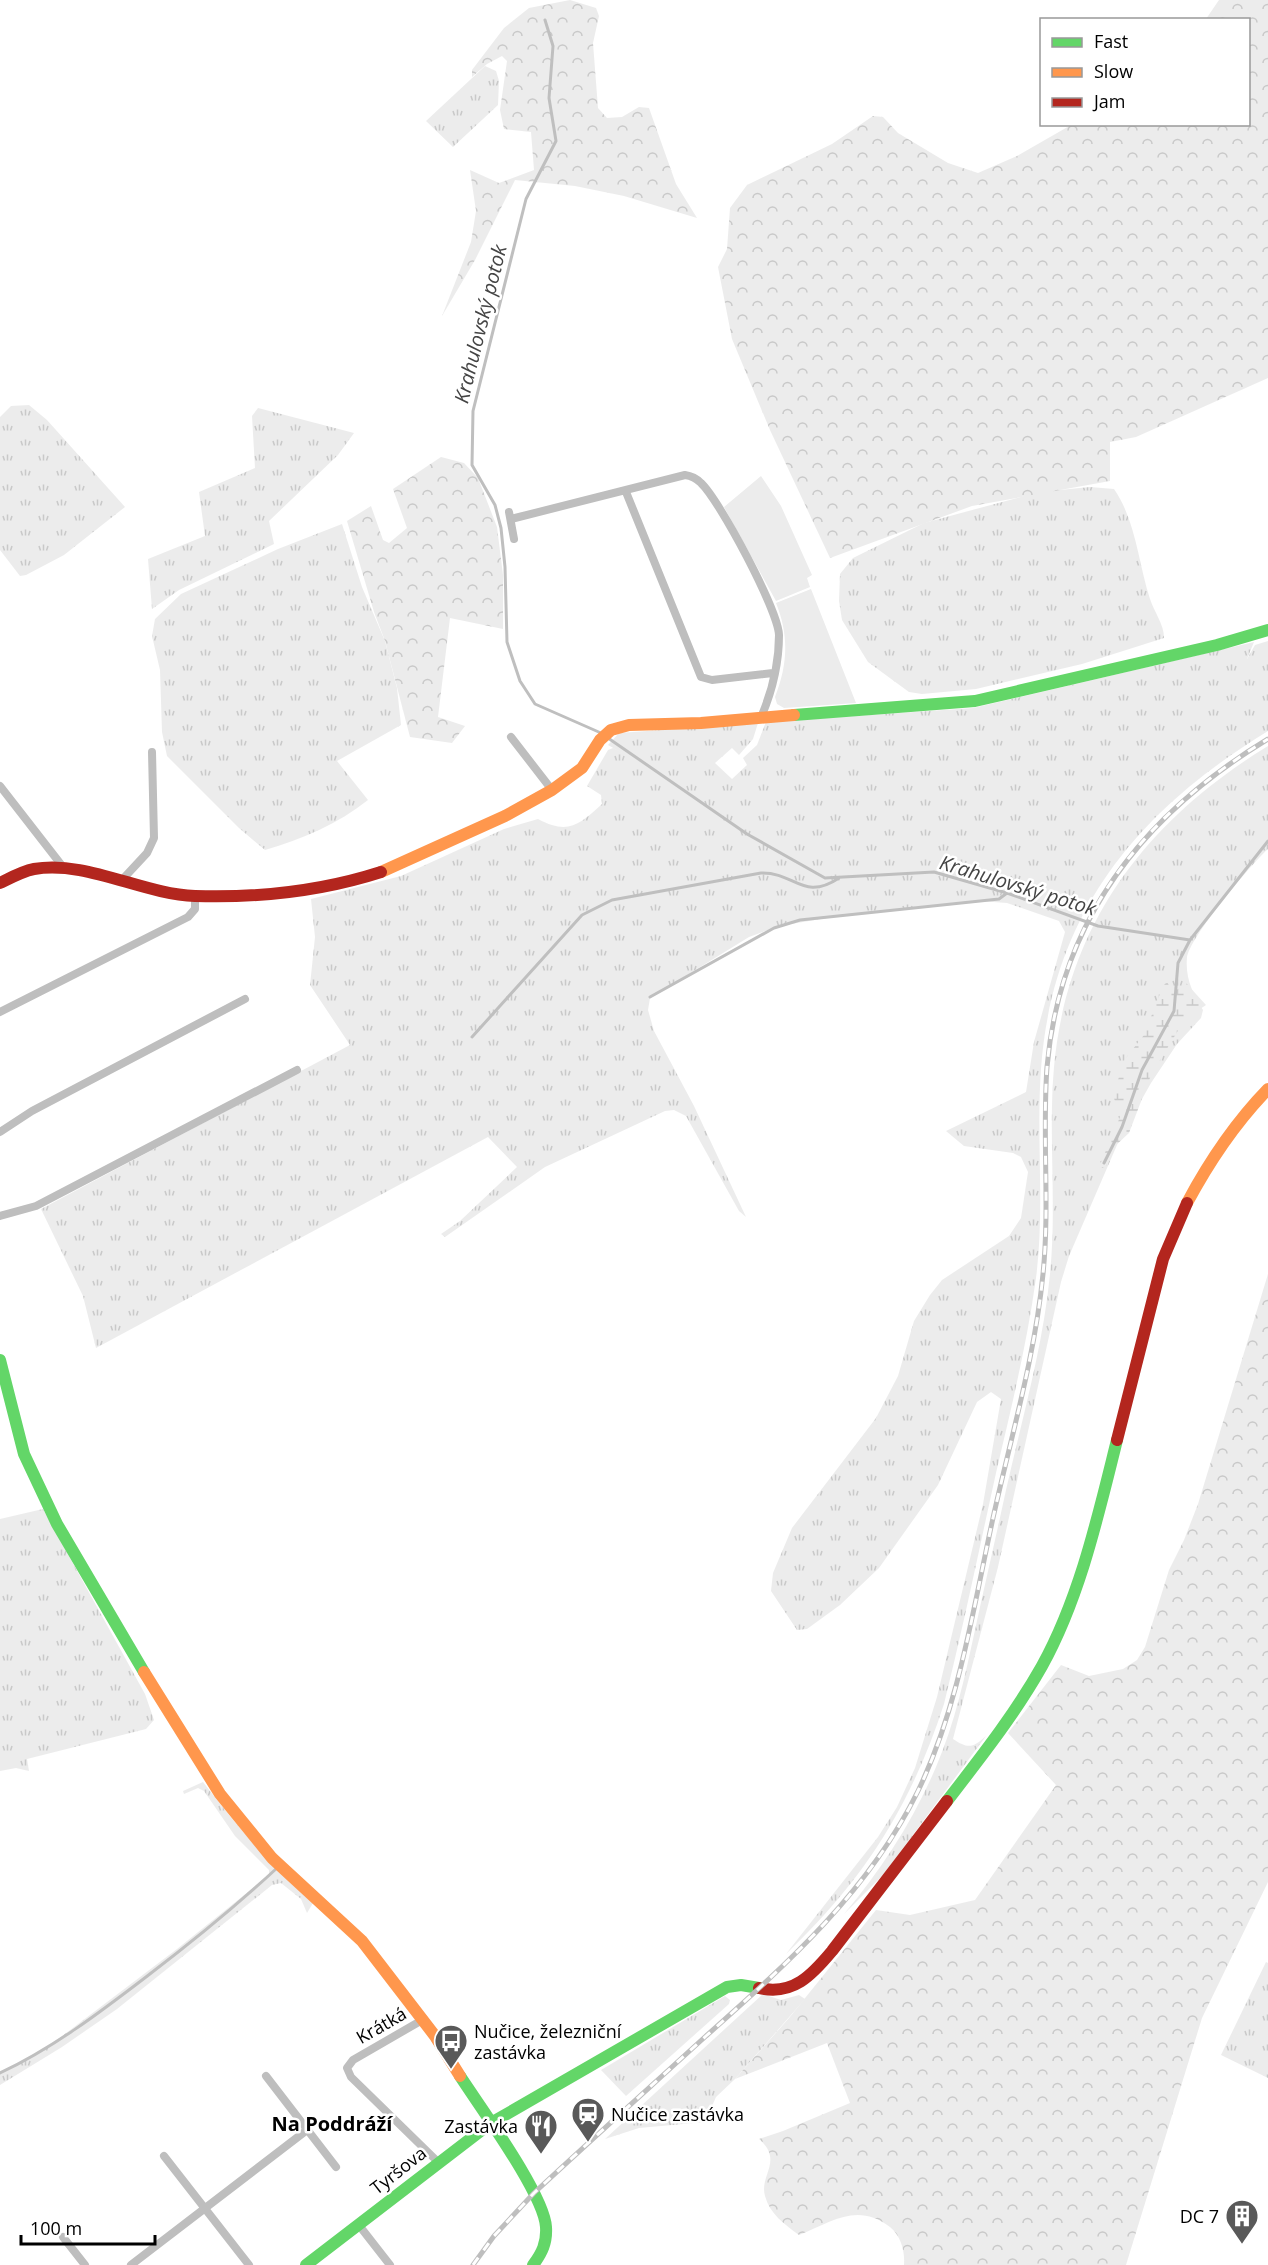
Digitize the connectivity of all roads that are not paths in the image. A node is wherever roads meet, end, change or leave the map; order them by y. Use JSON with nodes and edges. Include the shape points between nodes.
{"nodes":[{"id":1,"x":626,"y":492,"type":"junction"},
{"id":2,"x":514,"y":540,"type":"dead end"},
{"id":3,"x":1268,"y":630,"type":"edge"},
{"id":4,"x":773,"y":673,"type":"junction"},
{"id":5,"x":762,"y":716,"type":"junction"},
{"id":6,"x":511,"y":738,"type":"dead end"},
{"id":7,"x":152,"y":752,"type":"dead end"},
{"id":8,"x":0,"y":786,"type":"edge"},
{"id":9,"x":552,"y":789,"type":"junction"},
{"id":10,"x":4,"y":801,"type":"edge"},
{"id":11,"x":63,"y":867,"type":"junction"},
{"id":12,"x":122,"y":881,"type":"junction"},
{"id":13,"x":0,"y":883,"type":"edge"},
{"id":14,"x":195,"y":896,"type":"junction"},
{"id":15,"x":244,"y":999,"type":"dead end"},
{"id":16,"x":0,"y":1012,"type":"edge"},
{"id":17,"x":297,"y":1070,"type":"dead end"},
{"id":18,"x":1268,"y":1089,"type":"edge"},
{"id":19,"x":0,"y":1132,"type":"edge"},
{"id":20,"x":0,"y":1216,"type":"edge"},
{"id":21,"x":0,"y":1360,"type":"edge"},
{"id":22,"x":424,"y":2019,"type":"junction"},
{"id":23,"x":266,"y":2076,"type":"dead end"},
{"id":24,"x":491,"y":2123,"type":"junction"},
{"id":25,"x":306,"y":2130,"type":"junction"},
{"id":26,"x":164,"y":2156,"type":"dead end"},
{"id":27,"x":438,"y":2162,"type":"junction"},
{"id":28,"x":336,"y":2167,"type":"dead end"},
{"id":29,"x":204,"y":2208,"type":"junction"},
{"id":30,"x":358,"y":2224,"type":"junction"},
{"id":31,"x":63,"y":2237,"type":"dead end"},
{"id":32,"x":85,"y":2265,"type":"edge"},
{"id":33,"x":131,"y":2265,"type":"edge"},
{"id":34,"x":249,"y":2265,"type":"edge"},
{"id":35,"x":306,"y":2265,"type":"edge"},
{"id":36,"x":390,"y":2265,"type":"edge"},
{"id":37,"x":534,"y":2265,"type":"edge"}],
"edges":[{"from":1,"to":2,"type":"street","via":[[510,516]]},
{"from":1,"to":4,"type":"street","via":[[700,677],[712,680]]},
{"from":1,"to":4,"type":"street","via":[[685,475],[702,484],[730,528],[777,621],[779,635]]},
{"from":3,"to":5,"type":"street","via":[[975,700],[936,706]]},
{"from":4,"to":5,"type":"street"},
{"from":5,"to":9,"type":"street","via":[[629,725],[611,730],[582,768]]},
{"from":6,"to":9,"type":"street"},
{"from":7,"to":12,"type":"street","via":[[154,838],[147,853]]},
{"from":8,"to":10,"type":"street"},
{"from":9,"to":14,"type":"street","via":[[505,816],[391,869],[356,880],[288,892]]},
{"from":10,"to":11,"type":"street"},
{"from":11,"to":12,"type":"street"},
{"from":11,"to":13,"type":"street","via":[[32,869]]},
{"from":12,"to":14,"type":"street"},
{"from":14,"to":16,"type":"street","via":[[195,909],[188,917]]},
{"from":15,"to":19,"type":"street","via":[[32,1111]]},
{"from":17,"to":20,"type":"street","via":[[36,1206]]},
{"from":18,"to":24,"type":"street","name":"Tyršova","via":[[1239,1119],[1212,1157],[1182,1212],[1163,1259],[1080,1575],[1042,1665],[1003,1728],[810,1977],[784,1991],[735,1984]]},
{"from":21,"to":22,"type":"street","via":[[24,1454],[57,1524],[220,1794],[272,1858],[362,1941]]},
{"from":22,"to":24,"type":"street"},
{"from":22,"to":27,"type":"street","name":"Krátká","via":[[353,2060],[347,2068],[351,2077]]},
{"from":23,"to":25,"type":"street"},
{"from":24,"to":27,"type":"street","name":"Tyršova"},
{"from":24,"to":37,"type":"street","via":[[544,2215],[544,2249]]},
{"from":25,"to":28,"type":"street"},
{"from":25,"to":29,"type":"street"},
{"from":26,"to":29,"type":"street"},
{"from":27,"to":30,"type":"street","name":"Tyršova"},
{"from":29,"to":33,"type":"street"},
{"from":29,"to":34,"type":"street"},
{"from":30,"to":35,"type":"street","name":"Tyršova"},
{"from":30,"to":36,"type":"street"},
{"from":31,"to":32,"type":"street"}]}
